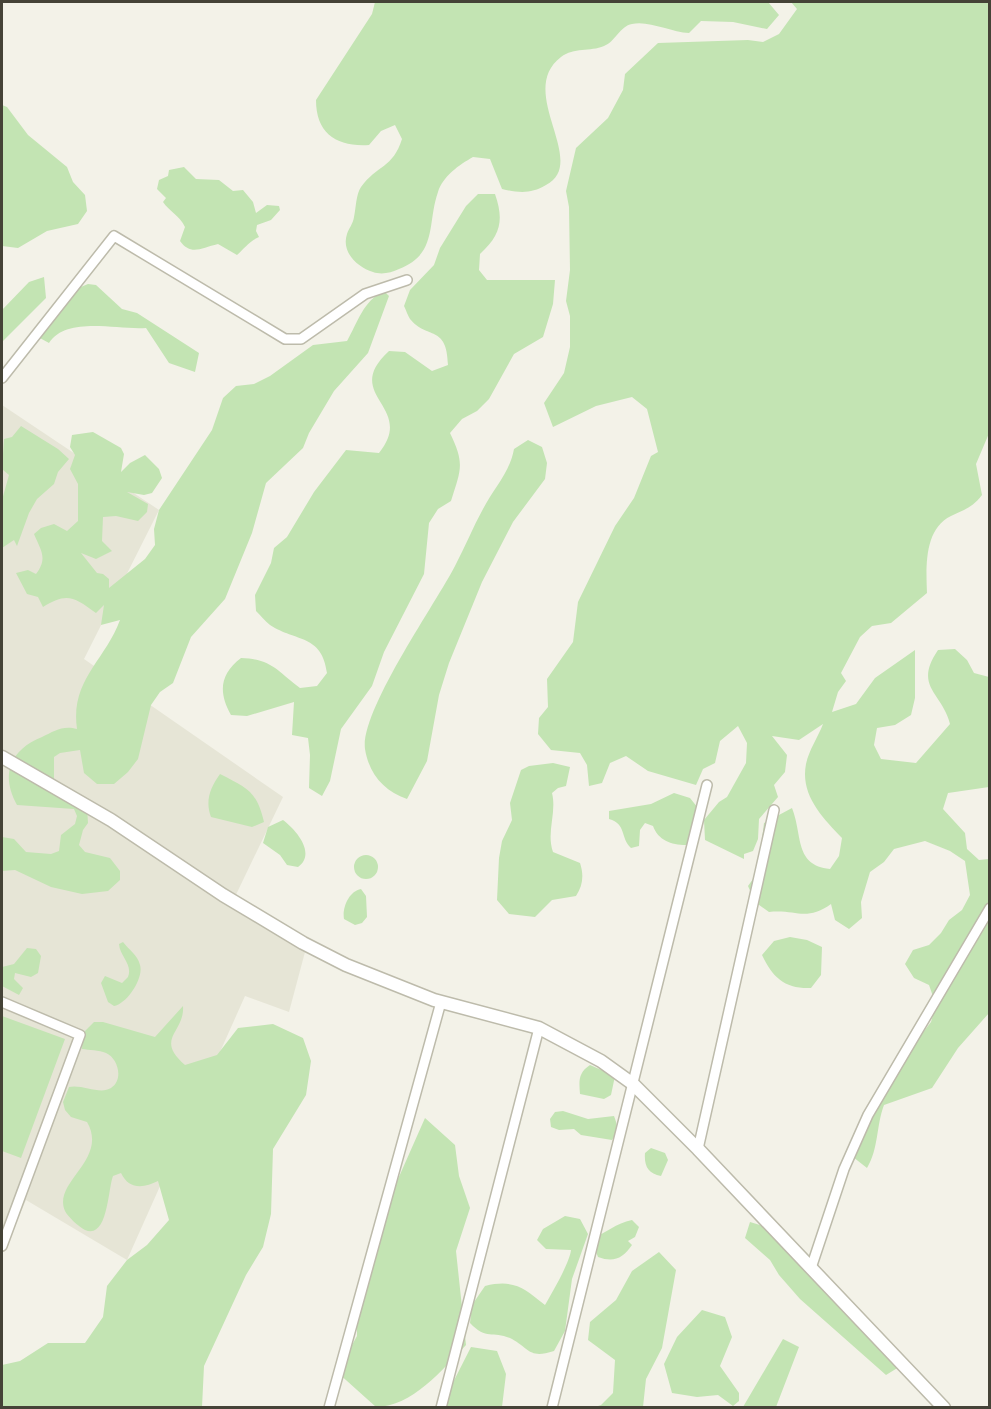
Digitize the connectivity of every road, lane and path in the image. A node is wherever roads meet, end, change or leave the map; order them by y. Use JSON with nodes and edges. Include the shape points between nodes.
{"nodes":[{"id":1,"x":408,"y":280,"type":"dead end"},
{"id":2,"x":2,"y":378,"type":"edge"},
{"id":3,"x":2,"y":757,"type":"edge"},
{"id":4,"x":707,"y":785,"type":"dead end"},
{"id":5,"x":774,"y":810,"type":"dead end"},
{"id":6,"x":990,"y":909,"type":"edge"},
{"id":7,"x":2,"y":1002,"type":"edge"},
{"id":8,"x":441,"y":1002,"type":"junction"},
{"id":9,"x":539,"y":1028,"type":"junction"},
{"id":10,"x":633,"y":1084,"type":"junction"},
{"id":11,"x":698,"y":1149,"type":"junction"},
{"id":12,"x":2,"y":1246,"type":"edge"},
{"id":13,"x":811,"y":1268,"type":"junction"},
{"id":14,"x":329,"y":1407,"type":"edge"},
{"id":15,"x":441,"y":1407,"type":"edge"},
{"id":16,"x":552,"y":1407,"type":"edge"},
{"id":17,"x":944,"y":1407,"type":"edge"}],
"edges":[{"from":1,"to":2,"type":"street","via":[[365,294],[301,339],[285,339],[114,236]]},
{"from":3,"to":8,"type":"street","via":[[111,820],[275,928],[346,965]]},
{"from":4,"to":10,"type":"street"},
{"from":5,"to":11,"type":"street"},
{"from":6,"to":13,"type":"street","via":[[868,1115],[844,1169]]},
{"from":7,"to":12,"type":"street","via":[[80,1035]]},
{"from":8,"to":9,"type":"street"},
{"from":8,"to":14,"type":"street"},
{"from":9,"to":10,"type":"street","via":[[601,1060]]},
{"from":9,"to":15,"type":"street"},
{"from":10,"to":11,"type":"street"},
{"from":10,"to":16,"type":"street"},
{"from":11,"to":13,"type":"street"},
{"from":13,"to":17,"type":"street"}]}
